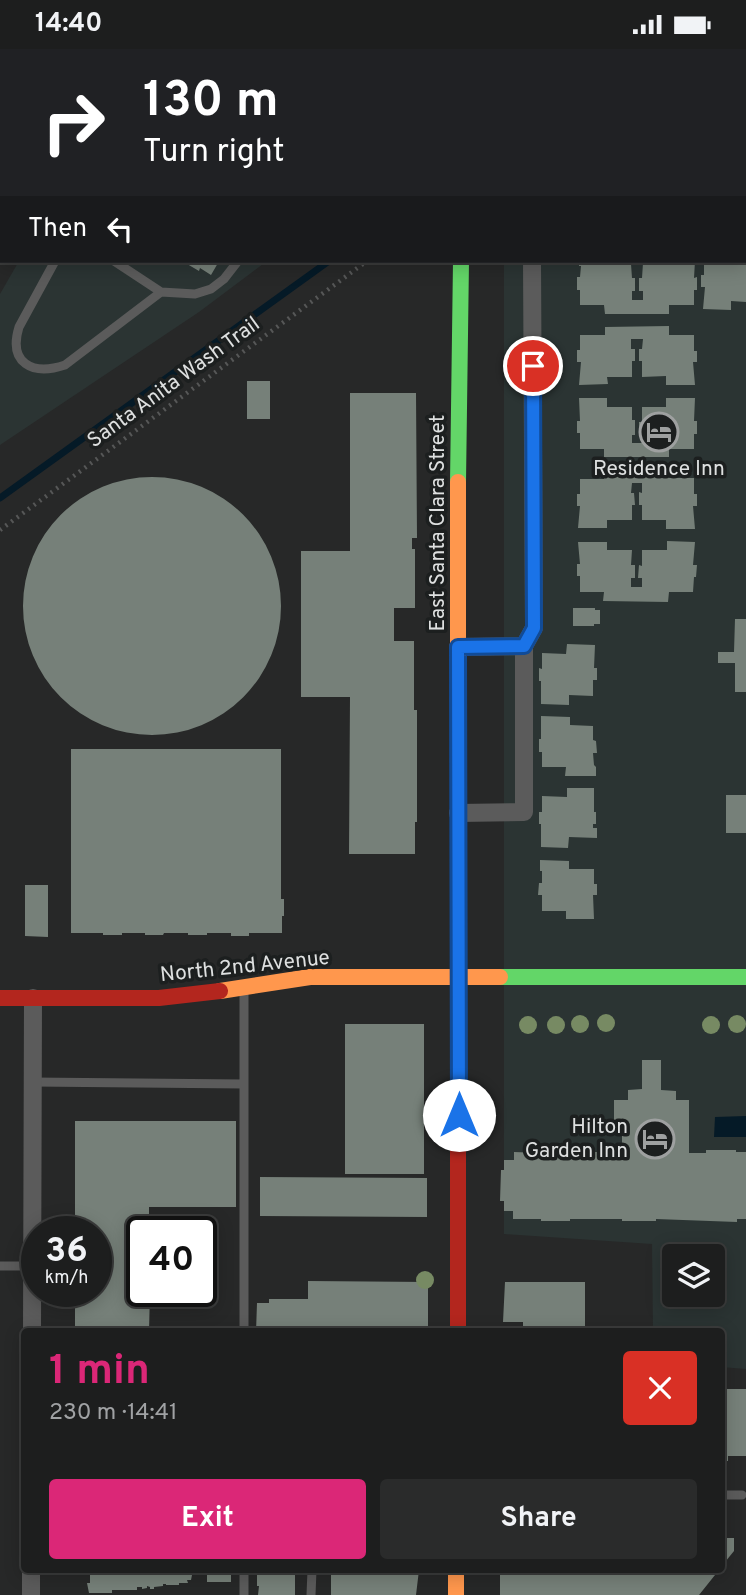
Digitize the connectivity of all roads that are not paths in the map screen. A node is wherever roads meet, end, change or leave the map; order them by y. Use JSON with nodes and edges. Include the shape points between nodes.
{"nodes":[{"id":1,"x":54,"y":263,"type":"edge"},
{"id":2,"x":117,"y":263,"type":"edge"},
{"id":3,"x":236,"y":263,"type":"edge"},
{"id":4,"x":461,"y":263,"type":"edge"},
{"id":5,"x":532,"y":263,"type":"edge"},
{"id":6,"x":161,"y":292,"type":"junction"},
{"id":7,"x":524,"y":646,"type":"junction"},
{"id":8,"x":458,"y":647,"type":"junction"},
{"id":9,"x":458,"y":813,"type":"junction"},
{"id":10,"x":458,"y":977,"type":"junction"},
{"id":11,"x":746,"y":977,"type":"edge"},
{"id":12,"x":244,"y":987,"type":"junction"},
{"id":13,"x":0,"y":998,"type":"edge"},
{"id":14,"x":33,"y":998,"type":"junction"},
{"id":15,"x":32,"y":1082,"type":"junction"},
{"id":16,"x":244,"y":1084,"type":"junction"},
{"id":17,"x":32,"y":1216,"type":"edge"},
{"id":18,"x":0,"y":1266,"type":"edge"},
{"id":19,"x":21,"y":1266,"type":"edge"},
{"id":20,"x":32,"y":1307,"type":"edge"},
{"id":21,"x":32,"y":1328,"type":"edge"},
{"id":22,"x":244,"y":1328,"type":"edge"},
{"id":23,"x":458,"y":1328,"type":"edge"},
{"id":24,"x":725,"y":1495,"type":"edge"},
{"id":25,"x":742,"y":1495,"type":"dead end"},
{"id":26,"x":31,"y":1573,"type":"edge"},
{"id":27,"x":244,"y":1573,"type":"edge"},
{"id":28,"x":312,"y":1573,"type":"edge"},
{"id":29,"x":456,"y":1573,"type":"edge"},
{"id":30,"x":31,"y":1595,"type":"edge"},
{"id":31,"x":244,"y":1595,"type":"edge"},
{"id":32,"x":311,"y":1595,"type":"edge"},
{"id":33,"x":456,"y":1595,"type":"edge"}],
"edges":[{"from":1,"to":6,"type":"lane","via":[[15,339],[25,364],[38,370],[65,365]]},
{"from":2,"to":6,"type":"lane"},
{"from":3,"to":6,"type":"lane","via":[[211,289],[195,294]]},
{"from":4,"to":8,"type":"street","name":"East Santa Clara Street"},
{"from":5,"to":7,"type":"street","via":[[534,628]]},
{"from":7,"to":8,"type":"street"},
{"from":7,"to":9,"type":"street","via":[[524,812]]},
{"from":8,"to":9,"type":"street","name":"East Santa Clara Street"},
{"from":9,"to":10,"type":"street","name":"East Santa Clara Street"},
{"from":10,"to":11,"type":"street","name":"North 2nd Avenue"},
{"from":10,"to":12,"type":"street","name":"North 2nd Avenue","via":[[310,977]]},
{"from":10,"to":23,"type":"street","name":"East Santa Clara Street"},
{"from":12,"to":14,"type":"street","name":"North 2nd Avenue","via":[[159,998]]},
{"from":12,"to":16,"type":"lane"},
{"from":13,"to":14,"type":"street","name":"North 2nd Avenue"},
{"from":14,"to":15,"type":"street"},
{"from":15,"to":16,"type":"lane"},
{"from":15,"to":17,"type":"street"},
{"from":16,"to":22,"type":"lane"},
{"from":18,"to":19,"type":"lane"},
{"from":20,"to":21,"type":"street"},
{"from":24,"to":25,"type":"lane"},
{"from":26,"to":30,"type":"street"},
{"from":27,"to":31,"type":"lane"},
{"from":28,"to":32,"type":"lane"},
{"from":29,"to":33,"type":"street"}]}
